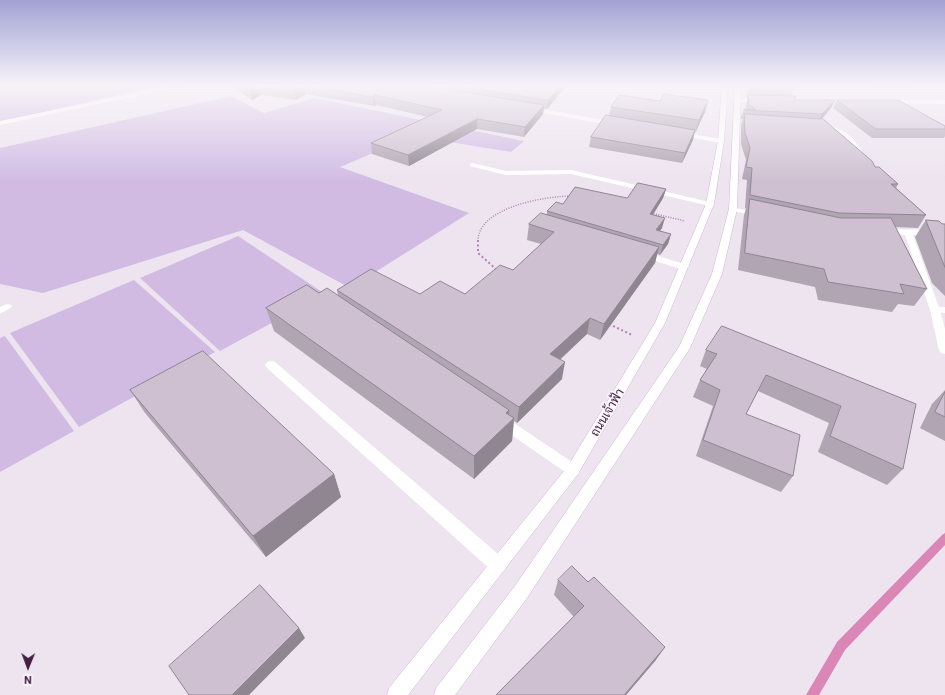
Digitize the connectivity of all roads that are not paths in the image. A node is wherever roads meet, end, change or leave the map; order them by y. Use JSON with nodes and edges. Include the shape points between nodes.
{"nodes":[{"id":1,"x":27,"y":117,"type":"edge"},
{"id":2,"x":579,"y":117,"type":"edge"},
{"id":3,"x":723,"y":117,"type":"edge"},
{"id":4,"x":740,"y":117,"type":"edge"},
{"id":5,"x":0,"y":123,"type":"edge"},
{"id":6,"x":620,"y":124,"type":"edge"},
{"id":7,"x":813,"y":125,"type":"edge"},
{"id":8,"x":674,"y":133,"type":"edge"},
{"id":9,"x":721,"y":141,"type":"junction"},
{"id":10,"x":472,"y":165,"type":"dead end"},
{"id":11,"x":869,"y":170,"type":"edge"},
{"id":12,"x":710,"y":204,"type":"junction"},
{"id":13,"x":733,"y":209,"type":"junction"},
{"id":14,"x":771,"y":217,"type":"edge"},
{"id":15,"x":878,"y":232,"type":"edge"},
{"id":16,"x":908,"y":232,"type":"junction"},
{"id":17,"x":945,"y":233,"type":"edge"},
{"id":18,"x":633,"y":252,"type":"edge"},
{"id":19,"x":684,"y":267,"type":"junction"},
{"id":20,"x":940,"y":310,"type":"edge"},
{"id":21,"x":945,"y":350,"type":"edge"},
{"id":22,"x":271,"y":365,"type":"dead end"},
{"id":23,"x":488,"y":412,"type":"edge"},
{"id":24,"x":573,"y":470,"type":"junction"},
{"id":25,"x":498,"y":565,"type":"junction"},
{"id":26,"x":396,"y":695,"type":"edge"},
{"id":27,"x":443,"y":695,"type":"edge"}],
"edges":[{"from":1,"to":5,"type":"main road"},
{"from":2,"to":6,"type":"main road"},
{"from":3,"to":9,"type":"main road","name":"ถนนเจ้าฟ้า"},
{"from":4,"to":13,"type":"main road"},
{"from":7,"to":11,"type":"main road","via":[[835,127],[851,136]]},
{"from":8,"to":9,"type":"main road"},
{"from":9,"to":12,"type":"main road","name":"ถนนเจ้าฟ้า"},
{"from":10,"to":12,"type":"main road","via":[[506,173],[571,172]]},
{"from":12,"to":19,"type":"main road","name":"ถนนเจ้าฟ้า"},
{"from":13,"to":14,"type":"main road"},
{"from":13,"to":27,"type":"main road","via":[[717,274],[684,348],[521,592]]},
{"from":15,"to":16,"type":"main road"},
{"from":16,"to":17,"type":"main road"},
{"from":16,"to":20,"type":"main road"},
{"from":18,"to":19,"type":"main road"},
{"from":19,"to":24,"type":"main road","name":"ถนนเจ้าฟ้า","via":[[660,323]]},
{"from":20,"to":21,"type":"main road"},
{"from":22,"to":25,"type":"main road"},
{"from":23,"to":24,"type":"main road"},
{"from":24,"to":25,"type":"main road","name":"ถนนเจ้าฟ้า"},
{"from":25,"to":26,"type":"main road","name":"ถนนเจ้าฟ้า"}]}
